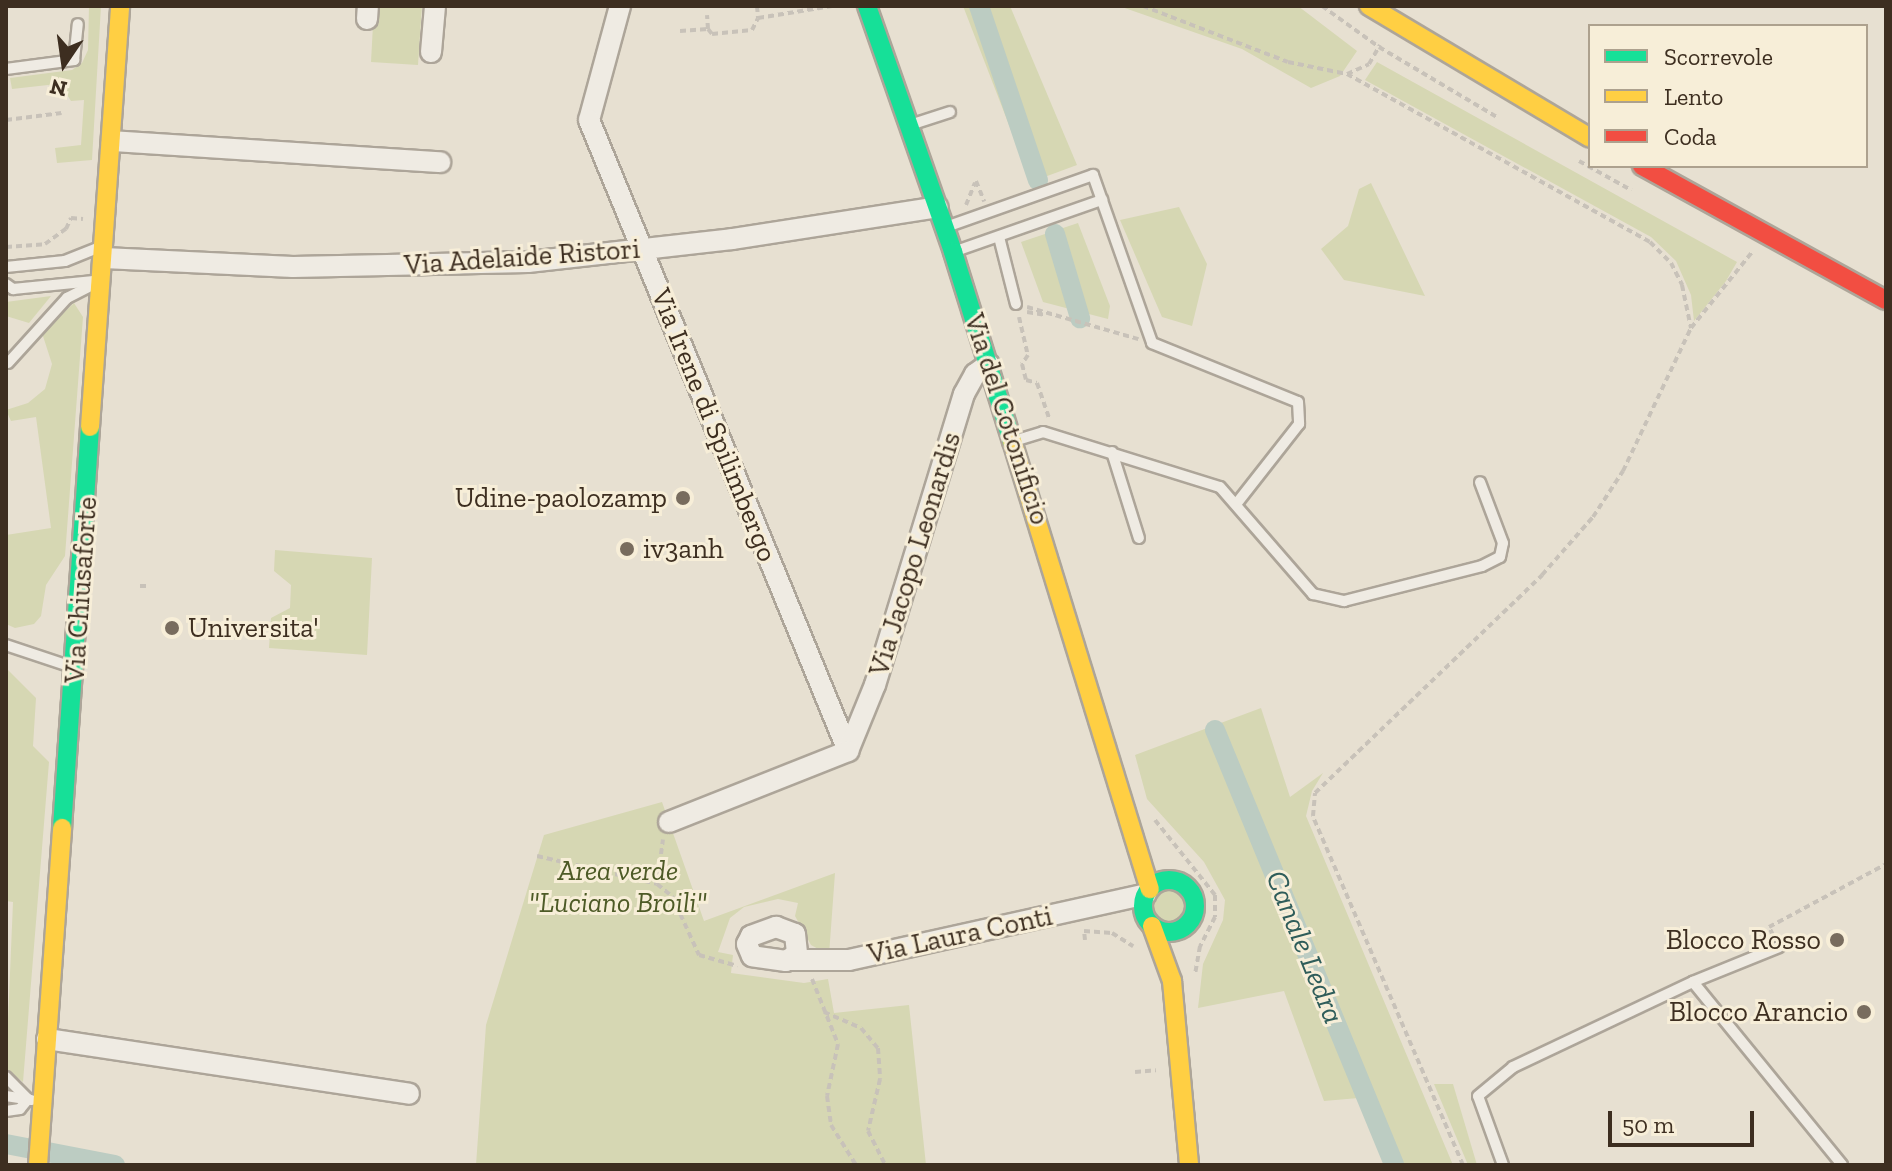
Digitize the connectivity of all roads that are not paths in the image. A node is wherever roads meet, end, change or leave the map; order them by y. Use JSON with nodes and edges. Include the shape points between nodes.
{"nodes":[{"id":1,"x":120,"y":6,"type":"edge"},
{"id":2,"x":435,"y":6,"type":"edge"},
{"id":3,"x":620,"y":6,"type":"edge"},
{"id":4,"x":867,"y":6,"type":"edge"},
{"id":5,"x":1369,"y":6,"type":"edge"},
{"id":6,"x":78,"y":24,"type":"dead end"},
{"id":7,"x":431,"y":52,"type":"dead end"},
{"id":8,"x":6,"y":69,"type":"edge"},
{"id":9,"x":950,"y":112,"type":"dead end"},
{"id":10,"x":909,"y":125,"type":"junction"},
{"id":11,"x":1588,"y":137,"type":"edge"},
{"id":12,"x":112,"y":141,"type":"junction"},
{"id":13,"x":440,"y":162,"type":"dead end"},
{"id":14,"x":1646,"y":168,"type":"edge"},
{"id":15,"x":1102,"y":200,"type":"junction"},
{"id":16,"x":938,"y":207,"type":"junction"},
{"id":17,"x":945,"y":227,"type":"junction"},
{"id":18,"x":999,"y":237,"type":"junction"},
{"id":19,"x":641,"y":249,"type":"junction"},
{"id":20,"x":104,"y":251,"type":"junction"},
{"id":21,"x":953,"y":252,"type":"junction"},
{"id":22,"x":6,"y":267,"type":"edge"},
{"id":23,"x":102,"y":280,"type":"junction"},
{"id":24,"x":6,"y":284,"type":"edge"},
{"id":25,"x":1886,"y":300,"type":"edge"},
{"id":26,"x":1016,"y":304,"type":"road end"},
{"id":27,"x":8,"y":363,"type":"dead end"},
{"id":28,"x":989,"y":364,"type":"junction"},
{"id":29,"x":1014,"y":441,"type":"junction"},
{"id":30,"x":1112,"y":452,"type":"junction"},
{"id":31,"x":1480,"y":482,"type":"dead end"},
{"id":32,"x":1237,"y":503,"type":"junction"},
{"id":33,"x":1139,"y":538,"type":"dead end"},
{"id":34,"x":6,"y":645,"type":"edge"},
{"id":35,"x":75,"y":669,"type":"junction"},
{"id":36,"x":848,"y":751,"type":"junction"},
{"id":37,"x":669,"y":822,"type":"dead end"},
{"id":38,"x":1137,"y":836,"type":"junction"},
{"id":39,"x":1179,"y":882,"type":"junction"},
{"id":40,"x":1148,"y":905,"type":"junction"},
{"id":41,"x":1186,"y":925,"type":"junction"},
{"id":42,"x":1779,"y":947,"type":"road end"},
{"id":43,"x":806,"y":965,"type":"road end"},
{"id":44,"x":1172,"y":981,"type":"junction"},
{"id":45,"x":1693,"y":982,"type":"junction"},
{"id":46,"x":47,"y":1039,"type":"junction"},
{"id":47,"x":6,"y":1077,"type":"edge"},
{"id":48,"x":409,"y":1094,"type":"dead end"},
{"id":49,"x":6,"y":1096,"type":"edge"},
{"id":50,"x":35,"y":1100,"type":"junction"},
{"id":51,"x":6,"y":1111,"type":"edge"},
{"id":52,"x":38,"y":1165,"type":"edge"},
{"id":53,"x":1189,"y":1165,"type":"edge"},
{"id":54,"x":1503,"y":1165,"type":"edge"},
{"id":55,"x":1842,"y":1165,"type":"edge"}],
"edges":[{"from":1,"to":12,"type":"main road","name":"Via Chiusaforte"},
{"from":2,"to":7,"type":"street"},
{"from":3,"to":19,"type":"street","name":"Via Irene di Spilimbergo","via":[[589,120]]},
{"from":4,"to":10,"type":"main road","name":"Via del Cotonificio"},
{"from":5,"to":11,"type":"main road"},
{"from":6,"to":8,"type":"lane","via":[[74,60]]},
{"from":9,"to":10,"type":"lane"},
{"from":10,"to":16,"type":"main road","name":"Via del Cotonificio"},
{"from":12,"to":13,"type":"street"},
{"from":12,"to":20,"type":"main road","name":"Via Chiusaforte"},
{"from":14,"to":25,"type":"main road"},
{"from":15,"to":17,"type":"lane","via":[[1093,175]]},
{"from":15,"to":18,"type":"lane"},
{"from":15,"to":32,"type":"lane","via":[[1152,343],[1298,402],[1299,424]]},
{"from":16,"to":17,"type":"main road","name":"Via del Cotonificio"},
{"from":16,"to":19,"type":"street","name":"Via Adelaide Ristori"},
{"from":17,"to":21,"type":"main road","name":"Via del Cotonificio"},
{"from":18,"to":21,"type":"lane"},
{"from":18,"to":26,"type":"lane"},
{"from":19,"to":20,"type":"street","name":"Via Adelaide Ristori","via":[[421,268]]},
{"from":19,"to":36,"type":"street","name":"Via Irene di Spilimbergo"},
{"from":20,"to":22,"type":"lane"},
{"from":20,"to":23,"type":"main road","name":"Via Chiusaforte"},
{"from":21,"to":28,"type":"main road","name":"Via del Cotonificio"},
{"from":23,"to":24,"type":"lane","via":[[13,289]]},
{"from":23,"to":27,"type":"lane","via":[[67,298]]},
{"from":23,"to":35,"type":"main road","name":"Via Chiusaforte"},
{"from":28,"to":29,"type":"main road","name":"Via del Cotonificio"},
{"from":28,"to":36,"type":"street","name":"Via Jacopo Leonardis","via":[[975,374],[964,394],[875,685]]},
{"from":29,"to":30,"type":"lane","via":[[1043,432]]},
{"from":29,"to":38,"type":"main road","name":"Via del Cotonificio"},
{"from":30,"to":32,"type":"lane","via":[[1220,487]]},
{"from":30,"to":33,"type":"lane"},
{"from":31,"to":32,"type":"lane","via":[[1503,543],[1500,557],[1362,600],[1313,594]]},
{"from":34,"to":35,"type":"lane"},
{"from":35,"to":46,"type":"main road","name":"Via Chiusaforte"},
{"from":36,"to":37,"type":"street"},
{"from":38,"to":39,"type":"main road","name":"Via del Cotonificio"},
{"from":38,"to":40,"type":"main road","name":"Via del Cotonificio"},
{"from":39,"to":40,"type":"main road","via":[[1160,882]]},
{"from":39,"to":41,"type":"main road","via":[[1195,905]]},
{"from":40,"to":41,"type":"main road","via":[[1166,932]]},
{"from":40,"to":43,"type":"street","name":"Via Laura Conti","via":[[1105,907]]},
{"from":40,"to":44,"type":"main road","name":"Via del Cotonificio"},
{"from":41,"to":44,"type":"main road","name":"Via del Cotonificio"},
{"from":42,"to":45,"type":"lane"},
{"from":44,"to":53,"type":"main road","name":"Via del Cotonificio"},
{"from":45,"to":54,"type":"lane","via":[[1513,1067],[1478,1096]]},
{"from":45,"to":55,"type":"lane"},
{"from":46,"to":48,"type":"street"},
{"from":46,"to":50,"type":"main road","name":"Via Chiusaforte"},
{"from":47,"to":50,"type":"lane"},
{"from":49,"to":50,"type":"lane"},
{"from":50,"to":51,"type":"lane"},
{"from":50,"to":52,"type":"main road","name":"Via Chiusaforte"}]}
